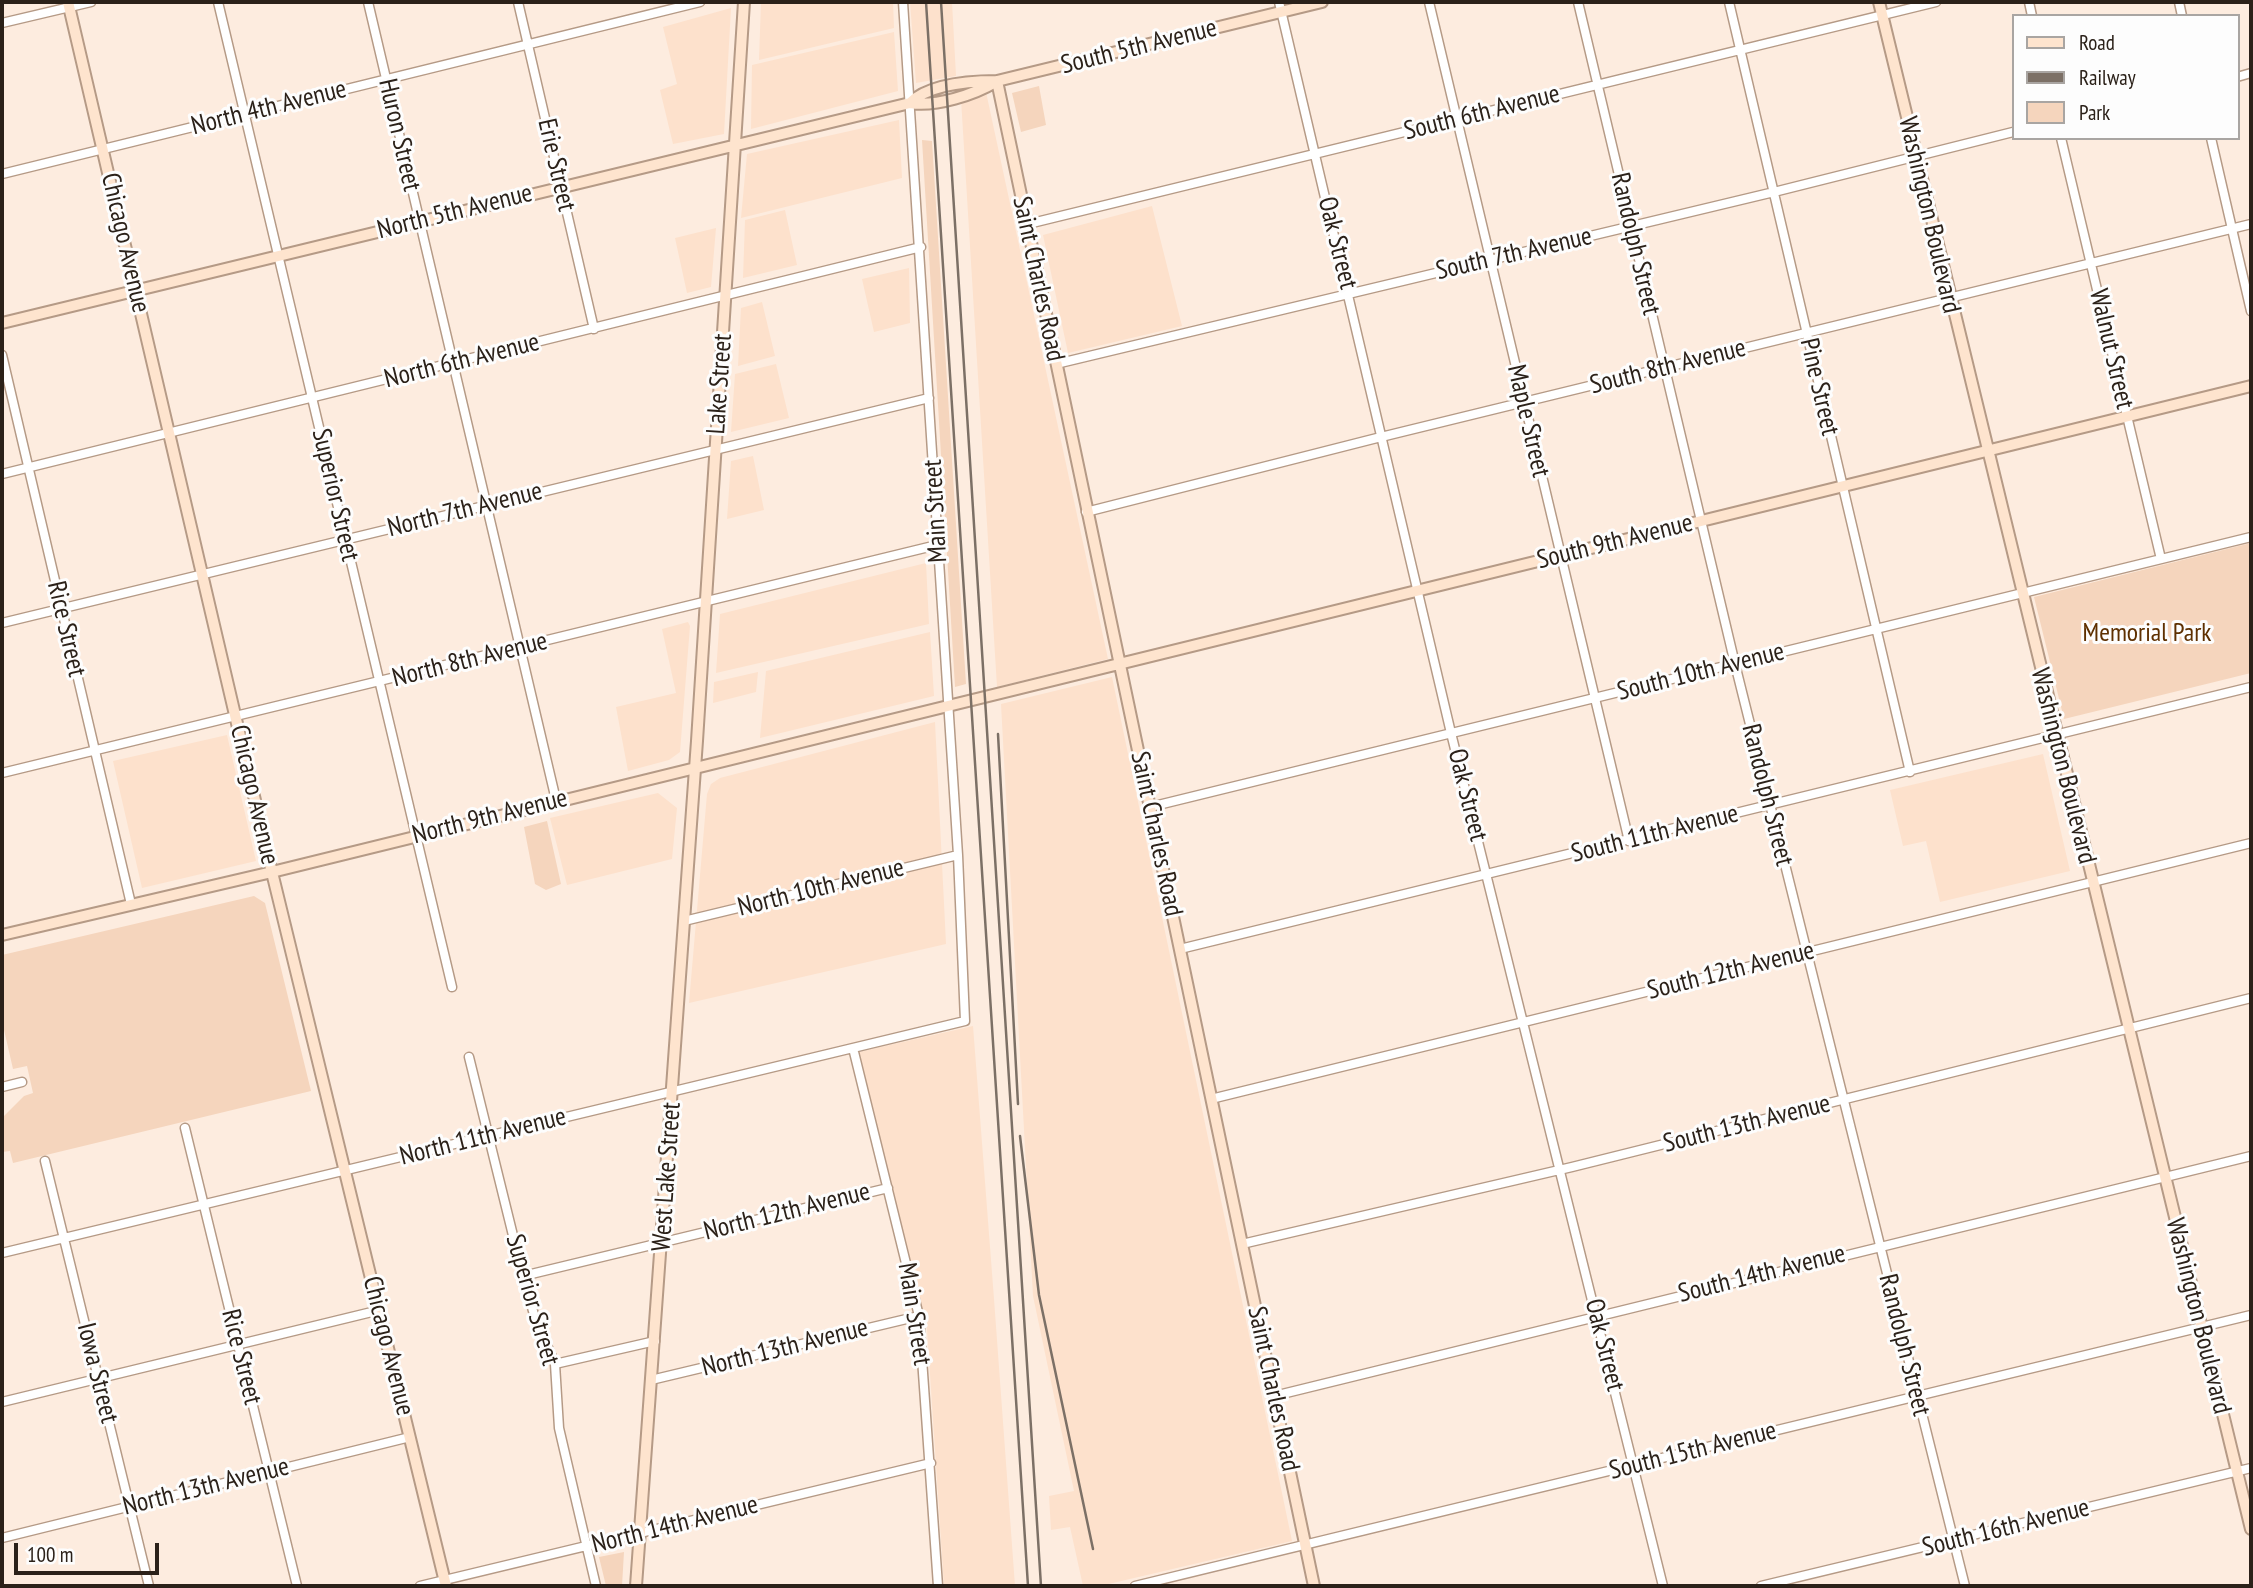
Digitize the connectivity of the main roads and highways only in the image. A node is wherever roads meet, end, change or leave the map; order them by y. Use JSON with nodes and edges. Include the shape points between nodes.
{"nodes":[{"id":1,"x":744,"y":2,"type":"edge"},
{"id":2,"x":1322,"y":2,"type":"edge"},
{"id":3,"x":1879,"y":2,"type":"edge"},
{"id":4,"x":68,"y":4,"type":"edge"},
{"id":5,"x":1280,"y":7,"type":"edge"},
{"id":6,"x":997,"y":81,"type":"junction"},
{"id":7,"x":939,"y":95,"type":"joint"},
{"id":8,"x":734,"y":144,"type":"junction"},
{"id":9,"x":136,"y":290,"type":"junction"},
{"id":10,"x":2,"y":323,"type":"edge"},
{"id":11,"x":2251,"y":386,"type":"edge"},
{"id":12,"x":1986,"y":452,"type":"junction"},
{"id":13,"x":1119,"y":664,"type":"junction"},
{"id":14,"x":979,"y":698,"type":"joint"},
{"id":15,"x":695,"y":767,"type":"junction"},
{"id":16,"x":272,"y":872,"type":"junction"},
{"id":17,"x":2,"y":935,"type":"edge"},
{"id":18,"x":2251,"y":1529,"type":"edge"},
{"id":19,"x":446,"y":1583,"type":"edge"},
{"id":20,"x":636,"y":1586,"type":"edge"},
{"id":21,"x":1314,"y":1586,"type":"edge"}],
"edges":[{"from":1,"to":8,"type":"main road","name":"Lake Street"},
{"from":2,"to":5,"type":"main road","name":"South 5th Avenue"},
{"from":3,"to":12,"type":"main road","name":"Washington Boulevard"},
{"from":4,"to":9,"type":"main road","name":"Chicago Avenue"},
{"from":5,"to":6,"type":"main road","name":"South 5th Avenue"},
{"from":6,"to":7,"type":"main road","name":"South 5th Avenue","via":[[976,81]]},
{"from":6,"to":13,"type":"main road","name":"Saint Charles Road"},
{"from":7,"to":8,"type":"main road","name":"North 5th Avenue","via":[[919,94],[910,103]]},
{"from":8,"to":9,"type":"main road","name":"North 5th Avenue"},
{"from":8,"to":15,"type":"main road","name":"Lake Street"},
{"from":9,"to":10,"type":"main road","name":"North 5th Avenue"},
{"from":9,"to":16,"type":"main road","name":"Chicago Avenue"},
{"from":11,"to":12,"type":"main road","name":"South 9th Avenue"},
{"from":12,"to":13,"type":"main road","name":"South 9th Avenue"},
{"from":12,"to":18,"type":"main road","name":"Washington Boulevard"},
{"from":13,"to":14,"type":"main road","name":"South 9th Avenue"},
{"from":13,"to":21,"type":"main road","name":"Saint Charles Road"},
{"from":14,"to":15,"type":"main road","name":"North 9th Avenue"},
{"from":15,"to":16,"type":"main road","name":"North 9th Avenue"},
{"from":15,"to":20,"type":"main road","name":"West Lake Street"},
{"from":16,"to":17,"type":"main road","name":"North 9th Avenue"},
{"from":16,"to":19,"type":"main road","name":"Chicago Avenue"}]}
